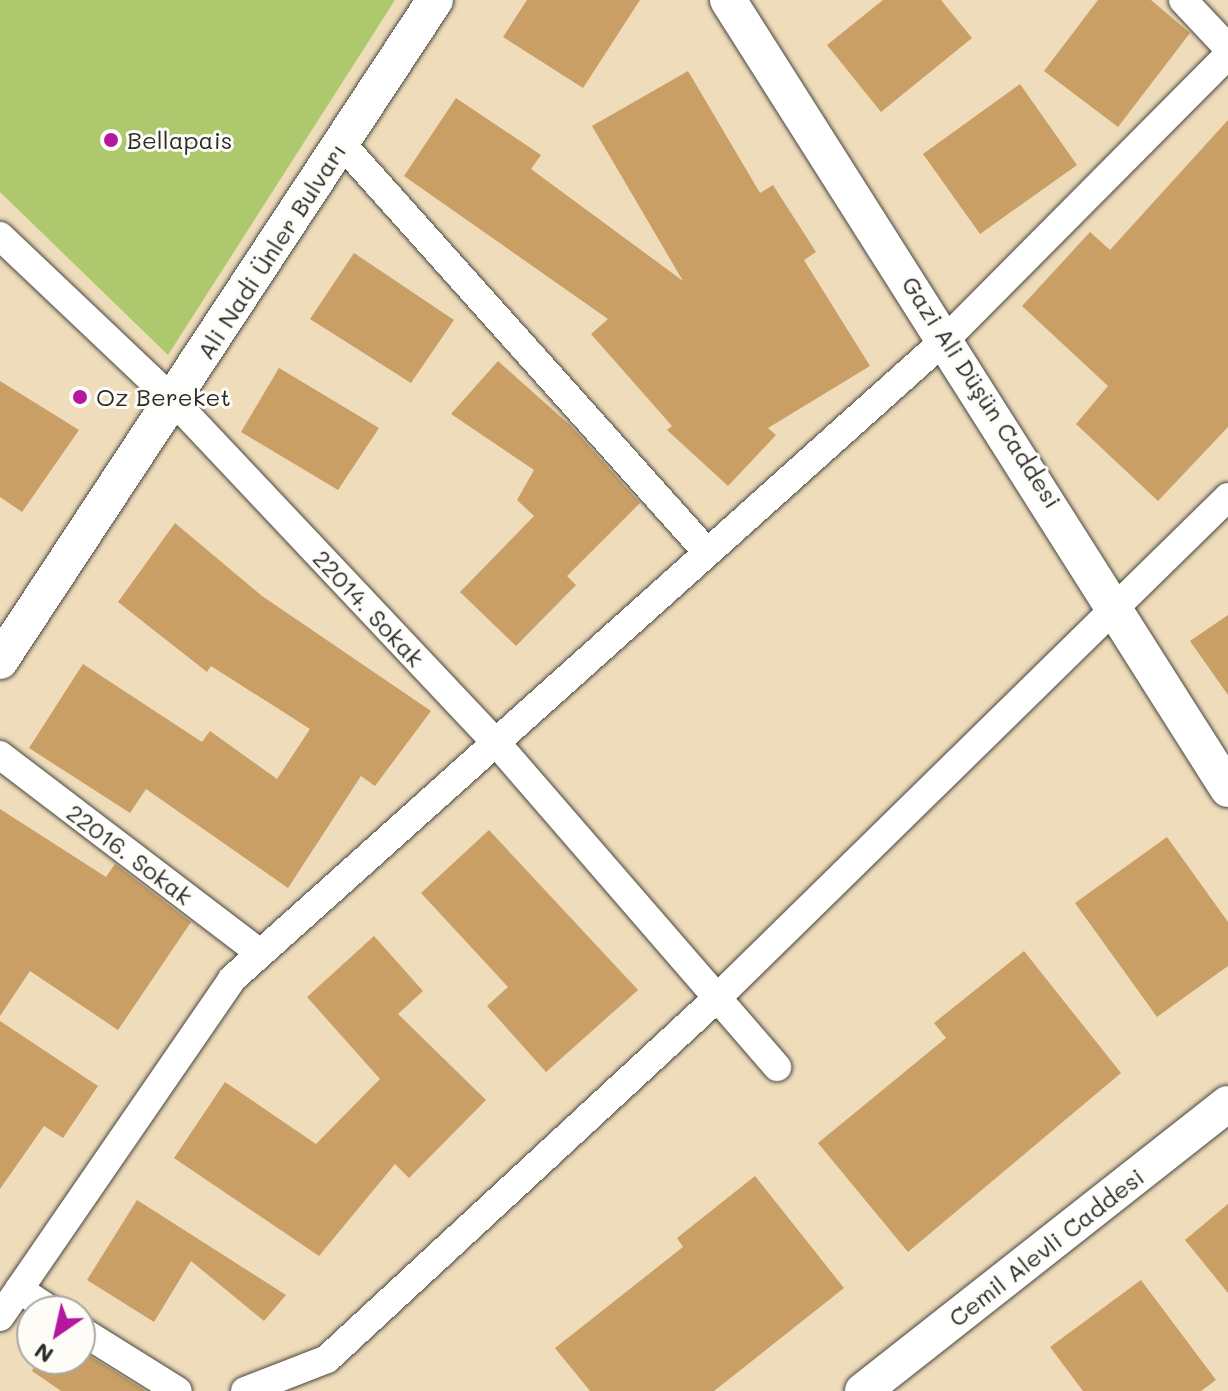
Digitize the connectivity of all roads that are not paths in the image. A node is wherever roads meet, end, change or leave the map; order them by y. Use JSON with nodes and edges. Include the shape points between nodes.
{"nodes":[{"id":1,"x":435,"y":0,"type":"edge"},
{"id":2,"x":728,"y":0,"type":"edge"},
{"id":3,"x":1183,"y":0,"type":"edge"},
{"id":4,"x":1228,"y":48,"type":"edge"},
{"id":5,"x":1228,"y":55,"type":"edge"},
{"id":6,"x":341,"y":143,"type":"junction"},
{"id":7,"x":0,"y":236,"type":"edge"},
{"id":8,"x":948,"y":337,"type":"junction"},
{"id":9,"x":173,"y":400,"type":"junction"},
{"id":10,"x":1228,"y":497,"type":"edge"},
{"id":11,"x":706,"y":551,"type":"junction"},
{"id":12,"x":1119,"y":608,"type":"junction"},
{"id":13,"x":0,"y":661,"type":"edge"},
{"id":14,"x":493,"y":739,"type":"junction"},
{"id":15,"x":0,"y":755,"type":"edge"},
{"id":16,"x":1228,"y":789,"type":"edge"},
{"id":17,"x":260,"y":953,"type":"junction"},
{"id":18,"x":716,"y":999,"type":"junction"},
{"id":19,"x":777,"y":1067,"type":"dead end"},
{"id":20,"x":1228,"y":1104,"type":"edge"},
{"id":21,"x":19,"y":1289,"type":"junction"},
{"id":22,"x":28,"y":1295,"type":"edge"},
{"id":23,"x":0,"y":1317,"type":"edge"},
{"id":24,"x":96,"y":1340,"type":"edge"},
{"id":25,"x":302,"y":1383,"type":"edge"},
{"id":26,"x":178,"y":1391,"type":"edge"},
{"id":27,"x":245,"y":1391,"type":"edge"},
{"id":28,"x":863,"y":1391,"type":"edge"}],
"edges":[{"from":1,"to":6,"type":"street","name":"Ali Nadi Ünler Bulvarı"},
{"from":2,"to":8,"type":"street","name":"Gazi Ali Düşün Caddesi"},
{"from":3,"to":4,"type":"street"},
{"from":5,"to":8,"type":"street"},
{"from":6,"to":9,"type":"street","name":"Ali Nadi Ünler Bulvarı"},
{"from":6,"to":11,"type":"street"},
{"from":7,"to":9,"type":"street","name":"22014. Sokak"},
{"from":8,"to":11,"type":"street"},
{"from":8,"to":12,"type":"street","name":"Gazi Ali Düşün Caddesi"},
{"from":9,"to":13,"type":"street","name":"Ali Nadi Ünler Bulvarı"},
{"from":9,"to":14,"type":"street","name":"22014. Sokak"},
{"from":10,"to":12,"type":"street"},
{"from":11,"to":14,"type":"street"},
{"from":12,"to":16,"type":"street","name":"Gazi Ali Düşün Caddesi"},
{"from":12,"to":18,"type":"street"},
{"from":14,"to":17,"type":"street"},
{"from":14,"to":18,"type":"street","name":"22014. Sokak"},
{"from":15,"to":17,"type":"street","name":"22016. Sokak"},
{"from":17,"to":21,"type":"street","via":[[232,979]]},
{"from":18,"to":19,"type":"street","name":"22014. Sokak"},
{"from":18,"to":25,"type":"street"},
{"from":20,"to":28,"type":"street","name":"Cemil Alevli Caddesi"},
{"from":21,"to":22,"type":"street"},
{"from":21,"to":23,"type":"street"},
{"from":24,"to":26,"type":"street"},
{"from":25,"to":27,"type":"street"}]}
